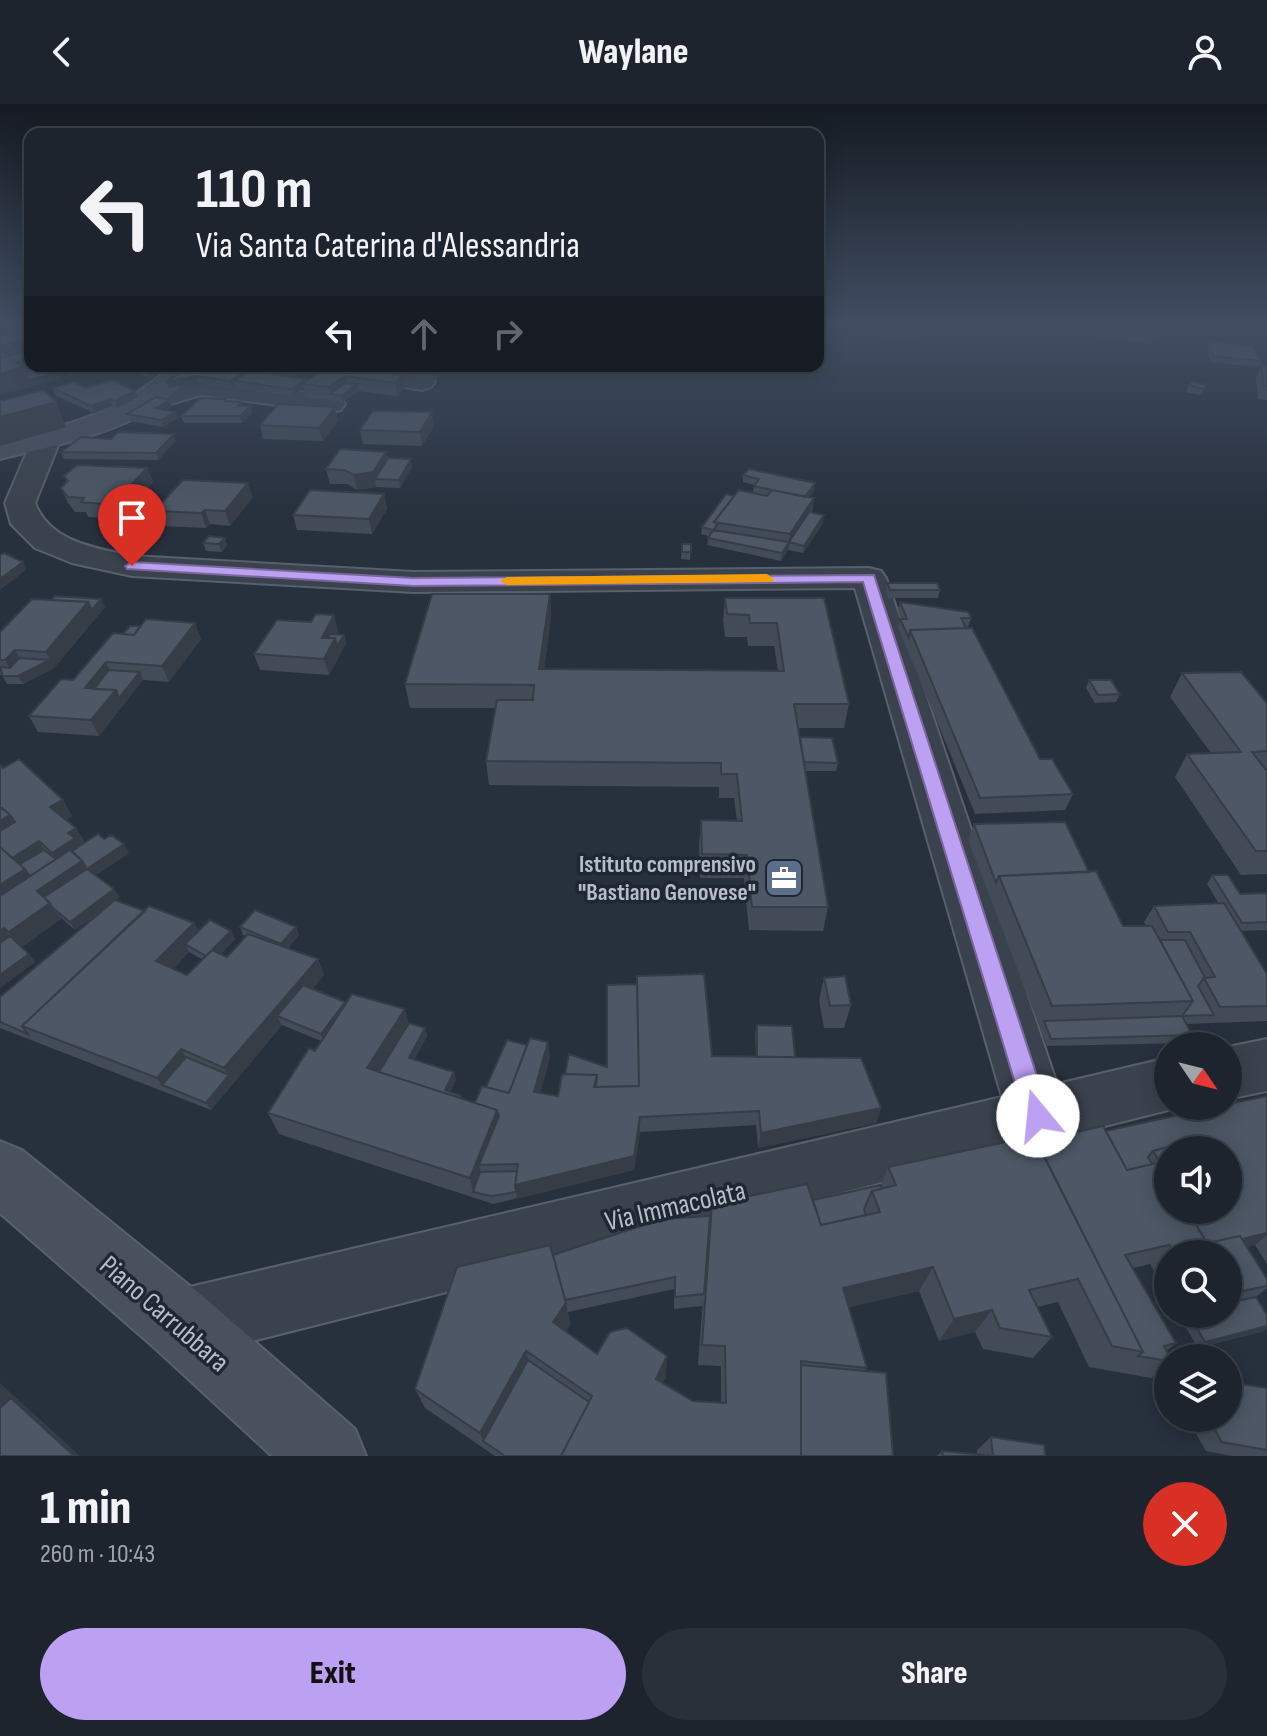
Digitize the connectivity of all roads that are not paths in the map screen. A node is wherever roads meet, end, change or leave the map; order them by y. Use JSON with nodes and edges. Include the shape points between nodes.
{"nodes":[{"id":1,"x":158,"y":389,"type":"edge"},
{"id":2,"x":181,"y":389,"type":"edge"},
{"id":3,"x":215,"y":389,"type":"edge"},
{"id":4,"x":309,"y":389,"type":"edge"},
{"id":5,"x":296,"y":400,"type":"junction"},
{"id":6,"x":332,"y":404,"type":"edge"},
{"id":7,"x":138,"y":406,"type":"junction"},
{"id":8,"x":47,"y":438,"type":"junction"},
{"id":9,"x":0,"y":450,"type":"edge"},
{"id":10,"x":1267,"y":1065,"type":"edge"},
{"id":11,"x":1242,"y":1070,"type":"edge"},
{"id":12,"x":1154,"y":1088,"type":"edge"},
{"id":13,"x":1038,"y":1116,"type":"junction"},
{"id":14,"x":0,"y":1172,"type":"edge"},
{"id":15,"x":181,"y":1324,"type":"junction"},
{"id":16,"x":328,"y":1456,"type":"edge"}],
"edges":[{"from":1,"to":7,"type":"street"},
{"from":2,"to":7,"type":"street"},
{"from":3,"to":5,"type":"street"},
{"from":4,"to":5,"type":"street"},
{"from":5,"to":6,"type":"street"},
{"from":7,"to":8,"type":"street","via":[[99,424]]},
{"from":8,"to":9,"type":"street"},
{"from":8,"to":13,"type":"street","via":[[20,503],[27,524],[47,541],[84,556],[132,566],[413,582],[869,578]]},
{"from":10,"to":11,"type":"street"},
{"from":12,"to":13,"type":"street","name":"Via Immacolata"},
{"from":13,"to":15,"type":"street","name":"Via Immacolata"},
{"from":14,"to":15,"type":"street","name":"Piano Carrubbara"},
{"from":15,"to":16,"type":"street","name":"Piano Carrubbara"}]}
